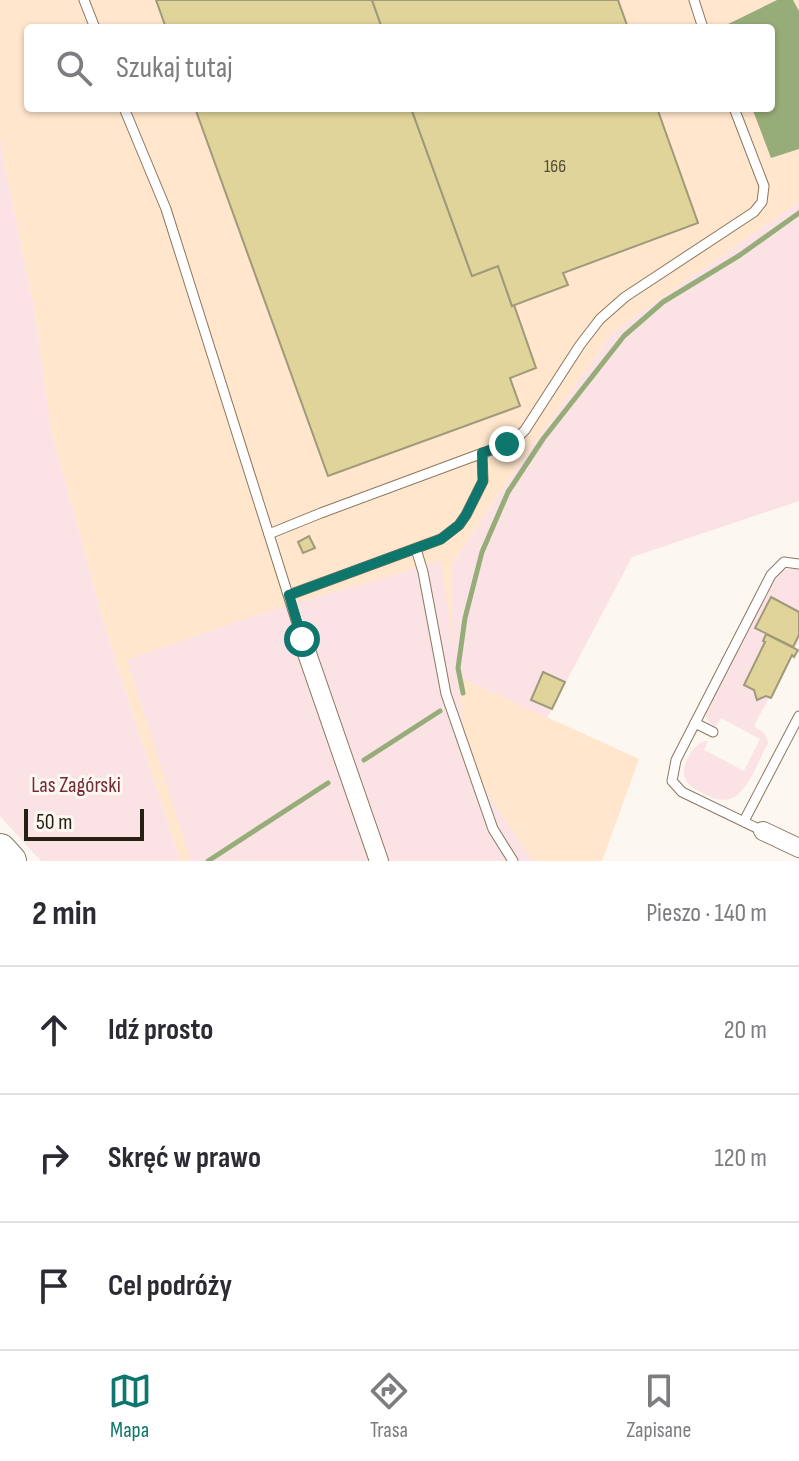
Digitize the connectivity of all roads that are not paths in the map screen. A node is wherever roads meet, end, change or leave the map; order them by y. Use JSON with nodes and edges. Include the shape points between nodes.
{"nodes":[{"id":1,"x":84,"y":0,"type":"edge"},
{"id":2,"x":694,"y":0,"type":"edge"},
{"id":3,"x":93,"y":24,"type":"edge"},
{"id":4,"x":702,"y":24,"type":"edge"},
{"id":5,"x":126,"y":112,"type":"edge"},
{"id":6,"x":736,"y":112,"type":"edge"},
{"id":7,"x":482,"y":453,"type":"junction"},
{"id":8,"x":269,"y":534,"type":"junction"},
{"id":9,"x":416,"y":549,"type":"junction"},
{"id":10,"x":799,"y":564,"type":"edge"},
{"id":11,"x":289,"y":595,"type":"junction"},
{"id":12,"x":302,"y":639,"type":"joint"},
{"id":13,"x":799,"y":716,"type":"edge"},
{"id":14,"x":695,"y":723,"type":"junction"},
{"id":15,"x":713,"y":732,"type":"dead end"},
{"id":16,"x":744,"y":821,"type":"junction"},
{"id":17,"x":763,"y":831,"type":"joint"},
{"id":18,"x":0,"y":850,"type":"edge"},
{"id":19,"x":797,"y":852,"type":"edge"},
{"id":20,"x":10,"y":861,"type":"edge"},
{"id":21,"x":379,"y":861,"type":"edge"},
{"id":22,"x":513,"y":861,"type":"edge"}],
"edges":[{"from":1,"to":3,"type":"lane"},
{"from":2,"to":4,"type":"lane"},
{"from":5,"to":8,"type":"lane","via":[[166,209]]},
{"from":6,"to":7,"type":"lane","via":[[764,186],[762,202],[600,319],[525,430]]},
{"from":7,"to":8,"type":"lane"},
{"from":7,"to":9,"type":"lane","via":[[483,481],[466,515],[441,539]]},
{"from":8,"to":11,"type":"lane"},
{"from":9,"to":11,"type":"lane"},
{"from":9,"to":22,"type":"lane","via":[[446,694],[493,829]]},
{"from":10,"to":14,"type":"lane","via":[[784,562],[771,575]]},
{"from":11,"to":12,"type":"lane"},
{"from":12,"to":21,"type":"street"},
{"from":13,"to":16,"type":"lane"},
{"from":14,"to":15,"type":"lane"},
{"from":14,"to":16,"type":"lane","via":[[676,760],[672,781],[682,792]]},
{"from":16,"to":17,"type":"lane"},
{"from":17,"to":19,"type":"street"},
{"from":18,"to":20,"type":"highway"}]}
